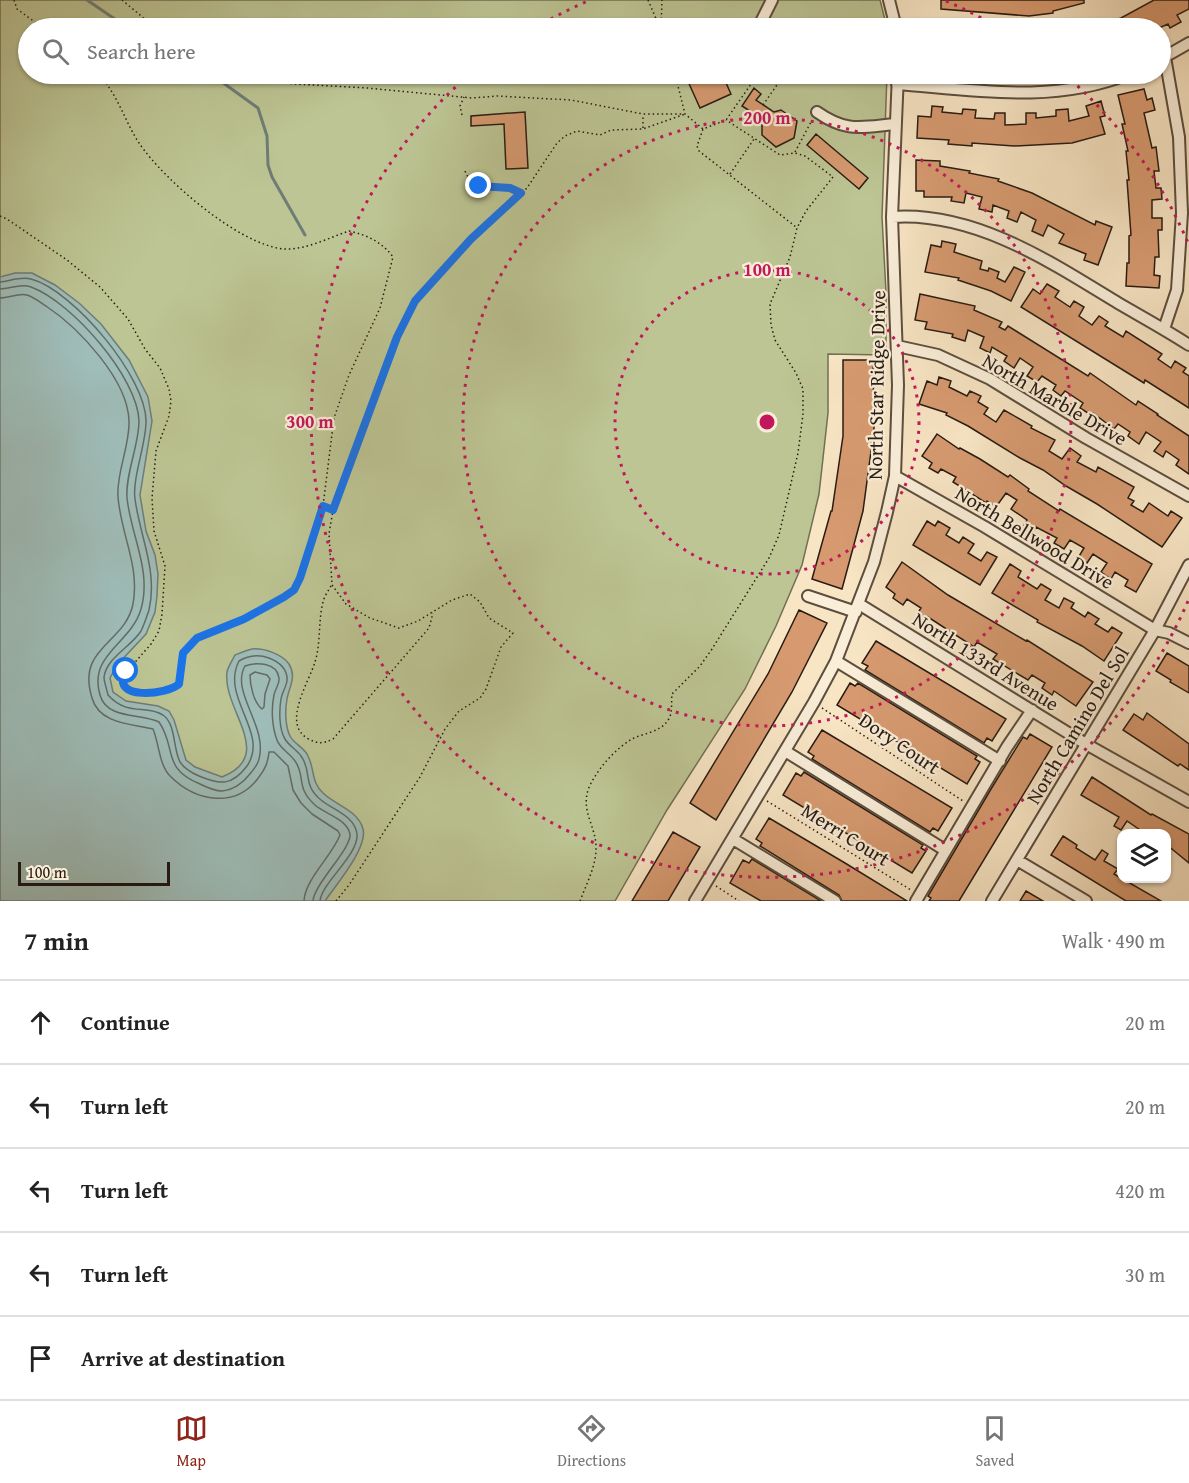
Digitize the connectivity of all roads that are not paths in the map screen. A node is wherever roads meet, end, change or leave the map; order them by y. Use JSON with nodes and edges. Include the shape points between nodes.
{"nodes":[{"id":1,"x":772,"y":0,"type":"edge"},
{"id":2,"x":889,"y":0,"type":"edge"},
{"id":3,"x":763,"y":18,"type":"edge"},
{"id":4,"x":894,"y":18,"type":"edge"},
{"id":5,"x":1189,"y":43,"type":"edge"},
{"id":6,"x":1171,"y":53,"type":"edge"},
{"id":7,"x":897,"y":84,"type":"edge"},
{"id":8,"x":943,"y":84,"type":"edge"},
{"id":9,"x":1098,"y":84,"type":"edge"},
{"id":10,"x":1168,"y":84,"type":"edge"},
{"id":11,"x":817,"y":112,"type":"road end"},
{"id":12,"x":896,"y":124,"type":"junction"},
{"id":13,"x":892,"y":217,"type":"junction"},
{"id":14,"x":1164,"y":329,"type":"junction"},
{"id":15,"x":1189,"y":345,"type":"edge"},
{"id":16,"x":897,"y":346,"type":"junction"},
{"id":17,"x":895,"y":476,"type":"junction"},
{"id":18,"x":1189,"y":496,"type":"edge"},
{"id":19,"x":1189,"y":565,"type":"edge"},
{"id":20,"x":808,"y":596,"type":"dead end"},
{"id":21,"x":857,"y":608,"type":"junction"},
{"id":22,"x":1155,"y":630,"type":"junction"},
{"id":23,"x":1189,"y":643,"type":"edge"},
{"id":24,"x":836,"y":661,"type":"junction"},
{"id":25,"x":1032,"y":710,"type":"junction"},
{"id":26,"x":1086,"y":744,"type":"junction"},
{"id":27,"x":785,"y":751,"type":"junction"},
{"id":28,"x":1000,"y":761,"type":"junction"},
{"id":29,"x":1189,"y":802,"type":"edge"},
{"id":30,"x":733,"y":839,"type":"junction"},
{"id":31,"x":945,"y":850,"type":"junction"},
{"id":32,"x":1017,"y":860,"type":"junction"},
{"id":33,"x":917,"y":898,"type":"edge"},
{"id":34,"x":695,"y":901,"type":"edge"},
{"id":35,"x":835,"y":901,"type":"edge"},
{"id":36,"x":992,"y":901,"type":"edge"},
{"id":37,"x":1086,"y":901,"type":"edge"}],
"edges":[{"from":1,"to":3,"type":"street"},
{"from":2,"to":4,"type":"street"},
{"from":5,"to":6,"type":"street"},
{"from":7,"to":12,"type":"street","name":"North Star Ridge Drive"},
{"from":8,"to":9,"type":"street","via":[[1035,94]]},
{"from":10,"to":14,"type":"street","via":[[1179,137],[1182,213],[1177,290]]},
{"from":11,"to":12,"type":"street","via":[[843,127]]},
{"from":12,"to":13,"type":"street","name":"North Star Ridge Drive"},
{"from":13,"to":14,"type":"street","via":[[916,215],[990,234],[1048,261]]},
{"from":13,"to":16,"type":"street","name":"North Star Ridge Drive"},
{"from":14,"to":15,"type":"street"},
{"from":16,"to":17,"type":"street","name":"North Star Ridge Drive"},
{"from":16,"to":18,"type":"street","name":"North Marble Drive","via":[[938,355],[990,379]]},
{"from":17,"to":21,"type":"street","name":"North Star Ridge Drive","via":[[874,562]]},
{"from":17,"to":22,"type":"street","name":"North Bellwood Drive"},
{"from":19,"to":22,"type":"street","name":"North Camino Del Sol"},
{"from":20,"to":21,"type":"street","name":"North 133rd Avenue"},
{"from":21,"to":24,"type":"street","name":"North Star Ridge Drive"},
{"from":21,"to":25,"type":"street","name":"North 133rd Avenue"},
{"from":22,"to":23,"type":"street","name":"North Bellwood Drive"},
{"from":22,"to":26,"type":"street","name":"North Camino Del Sol"},
{"from":24,"to":27,"type":"street","name":"North Star Ridge Drive"},
{"from":24,"to":28,"type":"street"},
{"from":25,"to":26,"type":"street","name":"North 133rd Avenue"},
{"from":25,"to":28,"type":"street"},
{"from":26,"to":29,"type":"street","name":"North 133rd Avenue"},
{"from":26,"to":32,"type":"street","name":"North Camino Del Sol"},
{"from":27,"to":30,"type":"street","name":"North Star Ridge Drive"},
{"from":27,"to":31,"type":"street"},
{"from":28,"to":31,"type":"street"},
{"from":30,"to":34,"type":"street","name":"North Star Ridge Drive"},
{"from":30,"to":35,"type":"street"},
{"from":31,"to":33,"type":"street"},
{"from":32,"to":36,"type":"street","name":"North Camino Del Sol"},
{"from":32,"to":37,"type":"street"}]}
